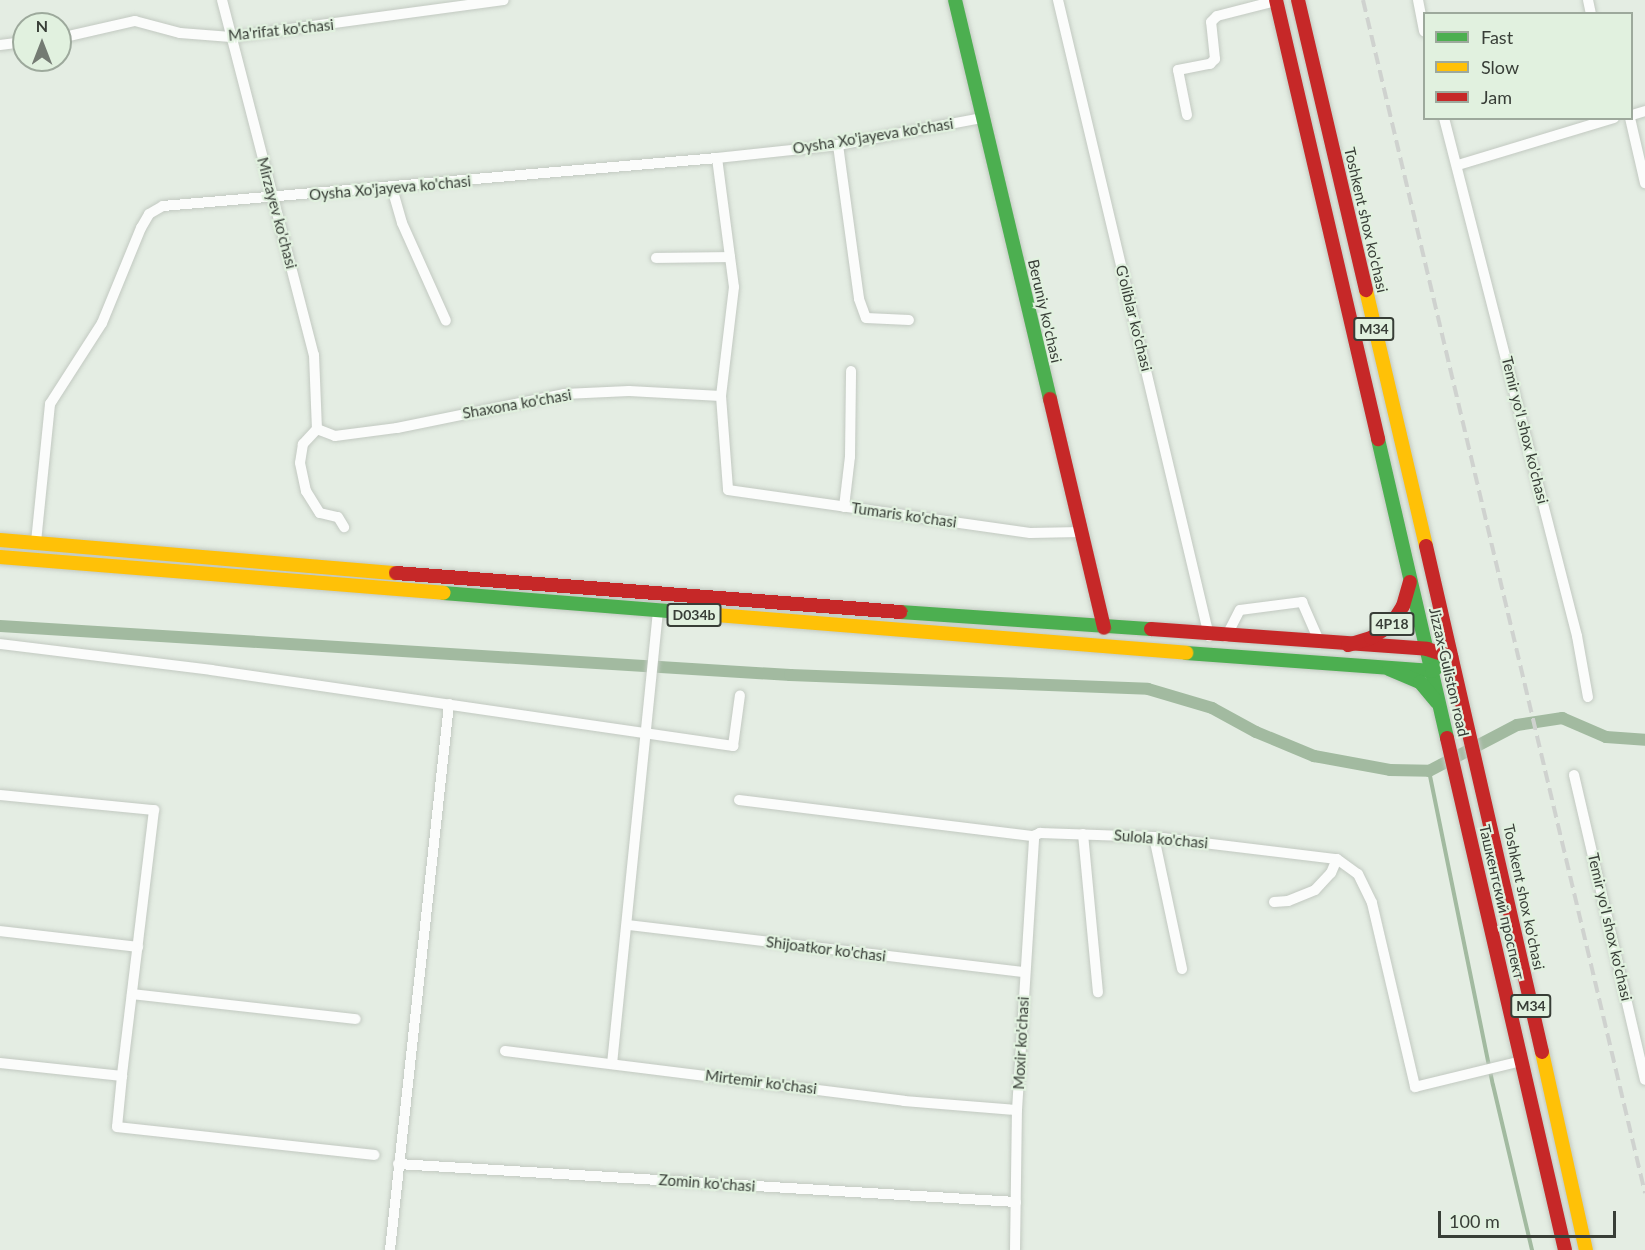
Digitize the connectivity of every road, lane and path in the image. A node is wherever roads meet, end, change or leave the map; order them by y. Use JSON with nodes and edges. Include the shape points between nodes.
{"nodes":[{"id":1,"x":222,"y":0,"type":"edge"},
{"id":2,"x":504,"y":0,"type":"edge"},
{"id":3,"x":955,"y":0,"type":"edge"},
{"id":4,"x":1058,"y":0,"type":"edge"},
{"id":5,"x":1276,"y":0,"type":"edge"},
{"id":6,"x":1298,"y":0,"type":"edge"},
{"id":7,"x":1418,"y":0,"type":"edge"},
{"id":8,"x":1423,"y":22,"type":"edge"},
{"id":9,"x":72,"y":35,"type":"edge"},
{"id":10,"x":231,"y":37,"type":"junction"},
{"id":11,"x":1187,"y":115,"type":"dead end"},
{"id":12,"x":982,"y":118,"type":"junction"},
{"id":13,"x":1445,"y":120,"type":"edge"},
{"id":14,"x":1607,"y":120,"type":"edge"},
{"id":15,"x":1632,"y":120,"type":"edge"},
{"id":16,"x":838,"y":145,"type":"junction"},
{"id":17,"x":717,"y":158,"type":"junction"},
{"id":18,"x":1458,"y":165,"type":"junction"},
{"id":19,"x":1645,"y":183,"type":"edge"},
{"id":20,"x":392,"y":188,"type":"junction"},
{"id":21,"x":273,"y":198,"type":"junction"},
{"id":22,"x":730,"y":257,"type":"junction"},
{"id":23,"x":656,"y":258,"type":"dead end"},
{"id":24,"x":909,"y":320,"type":"dead end"},
{"id":25,"x":446,"y":321,"type":"dead end"},
{"id":26,"x":851,"y":371,"type":"dead end"},
{"id":27,"x":721,"y":396,"type":"junction"},
{"id":28,"x":317,"y":429,"type":"junction"},
{"id":29,"x":844,"y":507,"type":"junction"},
{"id":30,"x":344,"y":527,"type":"dead end"},
{"id":31,"x":1081,"y":532,"type":"junction"},
{"id":32,"x":0,"y":540,"type":"edge"},
{"id":33,"x":36,"y":542,"type":"junction"},
{"id":34,"x":0,"y":557,"type":"edge"},
{"id":35,"x":1431,"y":573,"type":"junction"},
{"id":36,"x":1410,"y":580,"type":"junction"},
{"id":37,"x":658,"y":612,"type":"junction"},
{"id":38,"x":1104,"y":628,"type":"junction"},
{"id":39,"x":1209,"y":636,"type":"junction"},
{"id":40,"x":1226,"y":637,"type":"junction"},
{"id":41,"x":0,"y":644,"type":"edge"},
{"id":42,"x":1320,"y":644,"type":"junction"},
{"id":43,"x":1348,"y":645,"type":"junction"},
{"id":44,"x":1426,"y":649,"type":"junction"},
{"id":45,"x":1451,"y":657,"type":"junction"},
{"id":46,"x":1389,"y":669,"type":"junction"},
{"id":47,"x":1432,"y":670,"type":"junction"},
{"id":48,"x":740,"y":695,"type":"dead end"},
{"id":49,"x":1588,"y":697,"type":"dead end"},
{"id":50,"x":449,"y":704,"type":"junction"},
{"id":51,"x":1441,"y":709,"type":"junction"},
{"id":52,"x":647,"y":734,"type":"junction"},
{"id":53,"x":1477,"y":762,"type":"joint"},
{"id":54,"x":1455,"y":772,"type":"joint"},
{"id":55,"x":1574,"y":775,"type":"dead end"},
{"id":56,"x":0,"y":795,"type":"edge"},
{"id":57,"x":739,"y":800,"type":"dead end"},
{"id":58,"x":1083,"y":834,"type":"junction"},
{"id":59,"x":1034,"y":836,"type":"junction"},
{"id":60,"x":1154,"y":837,"type":"junction"},
{"id":61,"x":1337,"y":859,"type":"junction"},
{"id":62,"x":1274,"y":902,"type":"dead end"},
{"id":63,"x":628,"y":925,"type":"junction"},
{"id":64,"x":0,"y":931,"type":"edge"},
{"id":65,"x":138,"y":947,"type":"junction"},
{"id":66,"x":1182,"y":969,"type":"dead end"},
{"id":67,"x":1024,"y":972,"type":"junction"},
{"id":68,"x":1098,"y":992,"type":"dead end"},
{"id":69,"x":132,"y":994,"type":"junction"},
{"id":70,"x":356,"y":1019,"type":"dead end"},
{"id":71,"x":505,"y":1051,"type":"dead end"},
{"id":72,"x":1522,"y":1060,"type":"junction"},
{"id":73,"x":0,"y":1063,"type":"edge"},
{"id":74,"x":612,"y":1064,"type":"junction"},
{"id":75,"x":122,"y":1076,"type":"junction"},
{"id":76,"x":1645,"y":1080,"type":"edge"},
{"id":77,"x":1017,"y":1110,"type":"junction"},
{"id":78,"x":374,"y":1155,"type":"dead end"},
{"id":79,"x":398,"y":1164,"type":"junction"},
{"id":80,"x":1016,"y":1202,"type":"junction"},
{"id":81,"x":390,"y":1250,"type":"edge"},
{"id":82,"x":1015,"y":1250,"type":"edge"},
{"id":83,"x":1565,"y":1250,"type":"edge"},
{"id":84,"x":1586,"y":1250,"type":"edge"}],
"edges":[{"from":1,"to":10,"type":"street","name":"Mirzayev ko'chasi"},
{"from":2,"to":10,"type":"street","name":"Ma'rifat ko'chasi"},
{"from":3,"to":12,"type":"main road","name":"Beruniy ko'chasi"},
{"from":4,"to":39,"type":"street","name":"G'oliblar ko'chasi"},
{"from":5,"to":11,"type":"street","via":[[1211,21],[1215,59],[1210,64],[1178,70]]},
{"from":5,"to":36,"type":"main road","number":"M34"},
{"from":6,"to":35,"type":"main road","name":"Toshkent shox ko'chasi","number":"M34"},
{"from":7,"to":8,"type":"street"},
{"from":9,"to":10,"type":"street","name":"Ma'rifat ko'chasi","via":[[135,21],[180,33]]},
{"from":10,"to":21,"type":"street","name":"Mirzayev ko'chasi"},
{"from":12,"to":16,"type":"street","name":"Oysha Xo'jayeva ko'chasi"},
{"from":12,"to":31,"type":"main road","name":"Beruniy ko'chasi"},
{"from":13,"to":18,"type":"street","name":"Temir yo'l shox ko'chasi"},
{"from":14,"to":18,"type":"street"},
{"from":15,"to":19,"type":"street"},
{"from":16,"to":17,"type":"street","name":"Oysha Xo'jayeva ko'chasi"},
{"from":16,"to":24,"type":"street","via":[[866,318]]},
{"from":17,"to":20,"type":"street","name":"Oysha Xo'jayeva ko'chasi"},
{"from":17,"to":22,"type":"street"},
{"from":18,"to":49,"type":"street","name":"Temir yo'l shox ko'chasi","via":[[1577,636]]},
{"from":20,"to":21,"type":"street","name":"Oysha Xo'jayeva ko'chasi"},
{"from":20,"to":25,"type":"street","via":[[402,223]]},
{"from":21,"to":28,"type":"street","name":"Mirzayev ko'chasi","via":[[314,355]]},
{"from":21,"to":33,"type":"street","name":"Oysha Xo'jayeva ko'chasi","via":[[163,206],[149,214],[102,323],[50,404]]},
{"from":22,"to":23,"type":"street"},
{"from":22,"to":27,"type":"street","via":[[734,287]]},
{"from":26,"to":29,"type":"street","via":[[850,457]]},
{"from":27,"to":28,"type":"street","name":"Shaxona ko'chasi","via":[[628,391],[564,394],[397,428],[335,436]]},
{"from":27,"to":29,"type":"street","name":"Tumaris ko'chasi","via":[[728,490]]},
{"from":28,"to":30,"type":"street","via":[[303,444],[300,463],[306,491],[320,513],[338,517]]},
{"from":29,"to":31,"type":"street","name":"Tumaris ko'chasi","via":[[1030,533]]},
{"from":31,"to":38,"type":"main road","name":"Beruniy ko'chasi"},
{"from":32,"to":33,"type":"main road","number":"D034b"},
{"from":33,"to":38,"type":"main road","number":"D034b"},
{"from":34,"to":37,"type":"main road","number":"D034b"},
{"from":35,"to":36,"type":"main road","via":[[1422,585]]},
{"from":35,"to":45,"type":"main road","name":"Toshkent shox ko'chasi","number":"M34"},
{"from":36,"to":43,"type":"main road","number":"4P18","via":[[1403,606],[1391,625],[1371,638]]},
{"from":36,"to":44,"type":"main road","name":"Jizzax-Guliston road","number":"M34"},
{"from":37,"to":46,"type":"main road","number":"D034b"},
{"from":37,"to":52,"type":"street"},
{"from":38,"to":39,"type":"main road","number":"D034b"},
{"from":39,"to":40,"type":"main road","number":"D034b"},
{"from":40,"to":42,"type":"main road","number":"D034b"},
{"from":40,"to":42,"type":"street","via":[[1240,610],[1302,602]]},
{"from":41,"to":50,"type":"street"},
{"from":42,"to":43,"type":"main road","number":"D034b"},
{"from":43,"to":44,"type":"main road","number":"D034b"},
{"from":44,"to":45,"type":"main road","number":"D034b"},
{"from":44,"to":47,"type":"main road","name":"Jizzax-Guliston road","number":"M34"},
{"from":45,"to":47,"type":"main road"},
{"from":45,"to":53,"type":"main road","name":"Jizzax-Guliston road","number":"M34"},
{"from":46,"to":47,"type":"main road","number":"D034b"},
{"from":46,"to":51,"type":"main road","via":[[1420,682]]},
{"from":47,"to":51,"type":"main road","name":"Jizzax-Guliston road","number":"M34"},
{"from":48,"to":52,"type":"street","via":[[733,746]]},
{"from":50,"to":52,"type":"street"},
{"from":50,"to":79,"type":"street"},
{"from":51,"to":54,"type":"main road","name":"Jizzax-Guliston road","number":"M34"},
{"from":52,"to":63,"type":"street"},
{"from":53,"to":84,"type":"main road","name":"Toshkent shox ko'chasi","number":"M34"},
{"from":54,"to":72,"type":"main road","name":"Ташкентский проспект","number":"M34"},
{"from":55,"to":76,"type":"street","name":"Temir yo'l shox ko'chasi"},
{"from":56,"to":65,"type":"street","via":[[154,810]]},
{"from":57,"to":59,"type":"street","name":"Sulola ko'chasi"},
{"from":58,"to":59,"type":"street","name":"Sulola ko'chasi"},
{"from":58,"to":60,"type":"street","name":"Sulola ko'chasi"},
{"from":58,"to":68,"type":"street"},
{"from":59,"to":67,"type":"street","name":"Moxir ko'chasi"},
{"from":60,"to":61,"type":"street","name":"Sulola ko'chasi"},
{"from":60,"to":66,"type":"street"},
{"from":61,"to":62,"type":"street","via":[[1332,873],[1315,890]]},
{"from":61,"to":72,"type":"street","via":[[1358,874],[1372,903],[1415,1087]]},
{"from":63,"to":67,"type":"street","name":"Shijoatkor ko'chasi"},
{"from":63,"to":74,"type":"street"},
{"from":64,"to":65,"type":"street"},
{"from":65,"to":69,"type":"street"},
{"from":67,"to":77,"type":"street","name":"Moxir ko'chasi"},
{"from":69,"to":70,"type":"street"},
{"from":69,"to":75,"type":"street"},
{"from":71,"to":74,"type":"street","name":"Mirtemir ko'chasi"},
{"from":72,"to":83,"type":"main road","name":"Ташкентский проспект","number":"M34"},
{"from":73,"to":75,"type":"street"},
{"from":74,"to":77,"type":"street","name":"Mirtemir ko'chasi","via":[[904,1101]]},
{"from":75,"to":78,"type":"street","via":[[117,1126]]},
{"from":77,"to":80,"type":"street","name":"Moxir ko'chasi"},
{"from":79,"to":80,"type":"street","name":"Zomin ko'chasi"},
{"from":79,"to":81,"type":"street"},
{"from":80,"to":82,"type":"street","name":"Moxir ko'chasi"}]}
